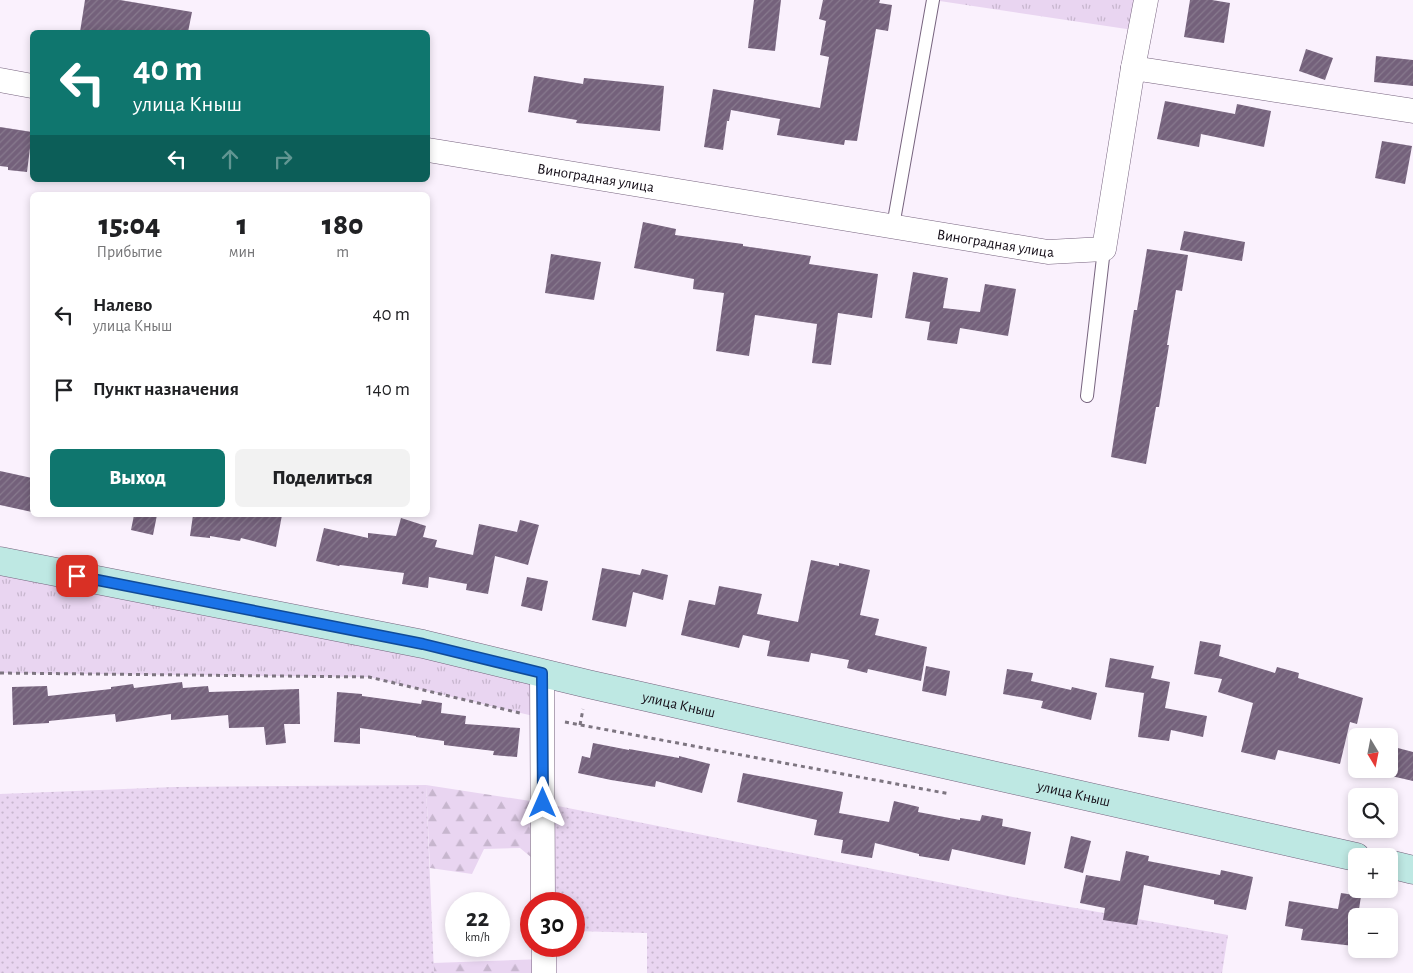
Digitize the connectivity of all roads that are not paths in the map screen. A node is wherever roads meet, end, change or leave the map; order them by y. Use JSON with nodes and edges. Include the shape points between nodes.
{"nodes":[{"id":1,"x":933,"y":0,"type":"edge"},
{"id":2,"x":1146,"y":0,"type":"edge"},
{"id":3,"x":1133,"y":68,"type":"junction"},
{"id":4,"x":0,"y":80,"type":"edge"},
{"id":5,"x":30,"y":86,"type":"edge"},
{"id":6,"x":1413,"y":111,"type":"edge"},
{"id":7,"x":430,"y":150,"type":"edge"},
{"id":8,"x":893,"y":226,"type":"junction"},
{"id":9,"x":1104,"y":249,"type":"junction"},
{"id":10,"x":1087,"y":396,"type":"dead end"},
{"id":11,"x":0,"y":560,"type":"edge"},
{"id":12,"x":542,"y":673,"type":"junction"},
{"id":13,"x":1348,"y":855,"type":"edge"},
{"id":14,"x":1398,"y":866,"type":"edge"},
{"id":15,"x":1413,"y":870,"type":"edge"},
{"id":16,"x":543,"y":892,"type":"edge"},
{"id":17,"x":544,"y":957,"type":"edge"},
{"id":18,"x":544,"y":973,"type":"edge"}],
"edges":[{"from":1,"to":8,"type":"lane"},
{"from":2,"to":3,"type":"street"},
{"from":3,"to":6,"type":"street"},
{"from":3,"to":9,"type":"street"},
{"from":4,"to":5,"type":"street"},
{"from":7,"to":8,"type":"street","name":"Виноградная улица"},
{"from":8,"to":9,"type":"street","name":"Виноградная улица","via":[[1048,252]]},
{"from":9,"to":10,"type":"lane"},
{"from":11,"to":12,"type":"street","name":"улица Кныш","via":[[413,642]]},
{"from":12,"to":13,"type":"street","name":"улица Кныш"},
{"from":12,"to":16,"type":"street"},
{"from":14,"to":15,"type":"street"},
{"from":17,"to":18,"type":"street"}]}
